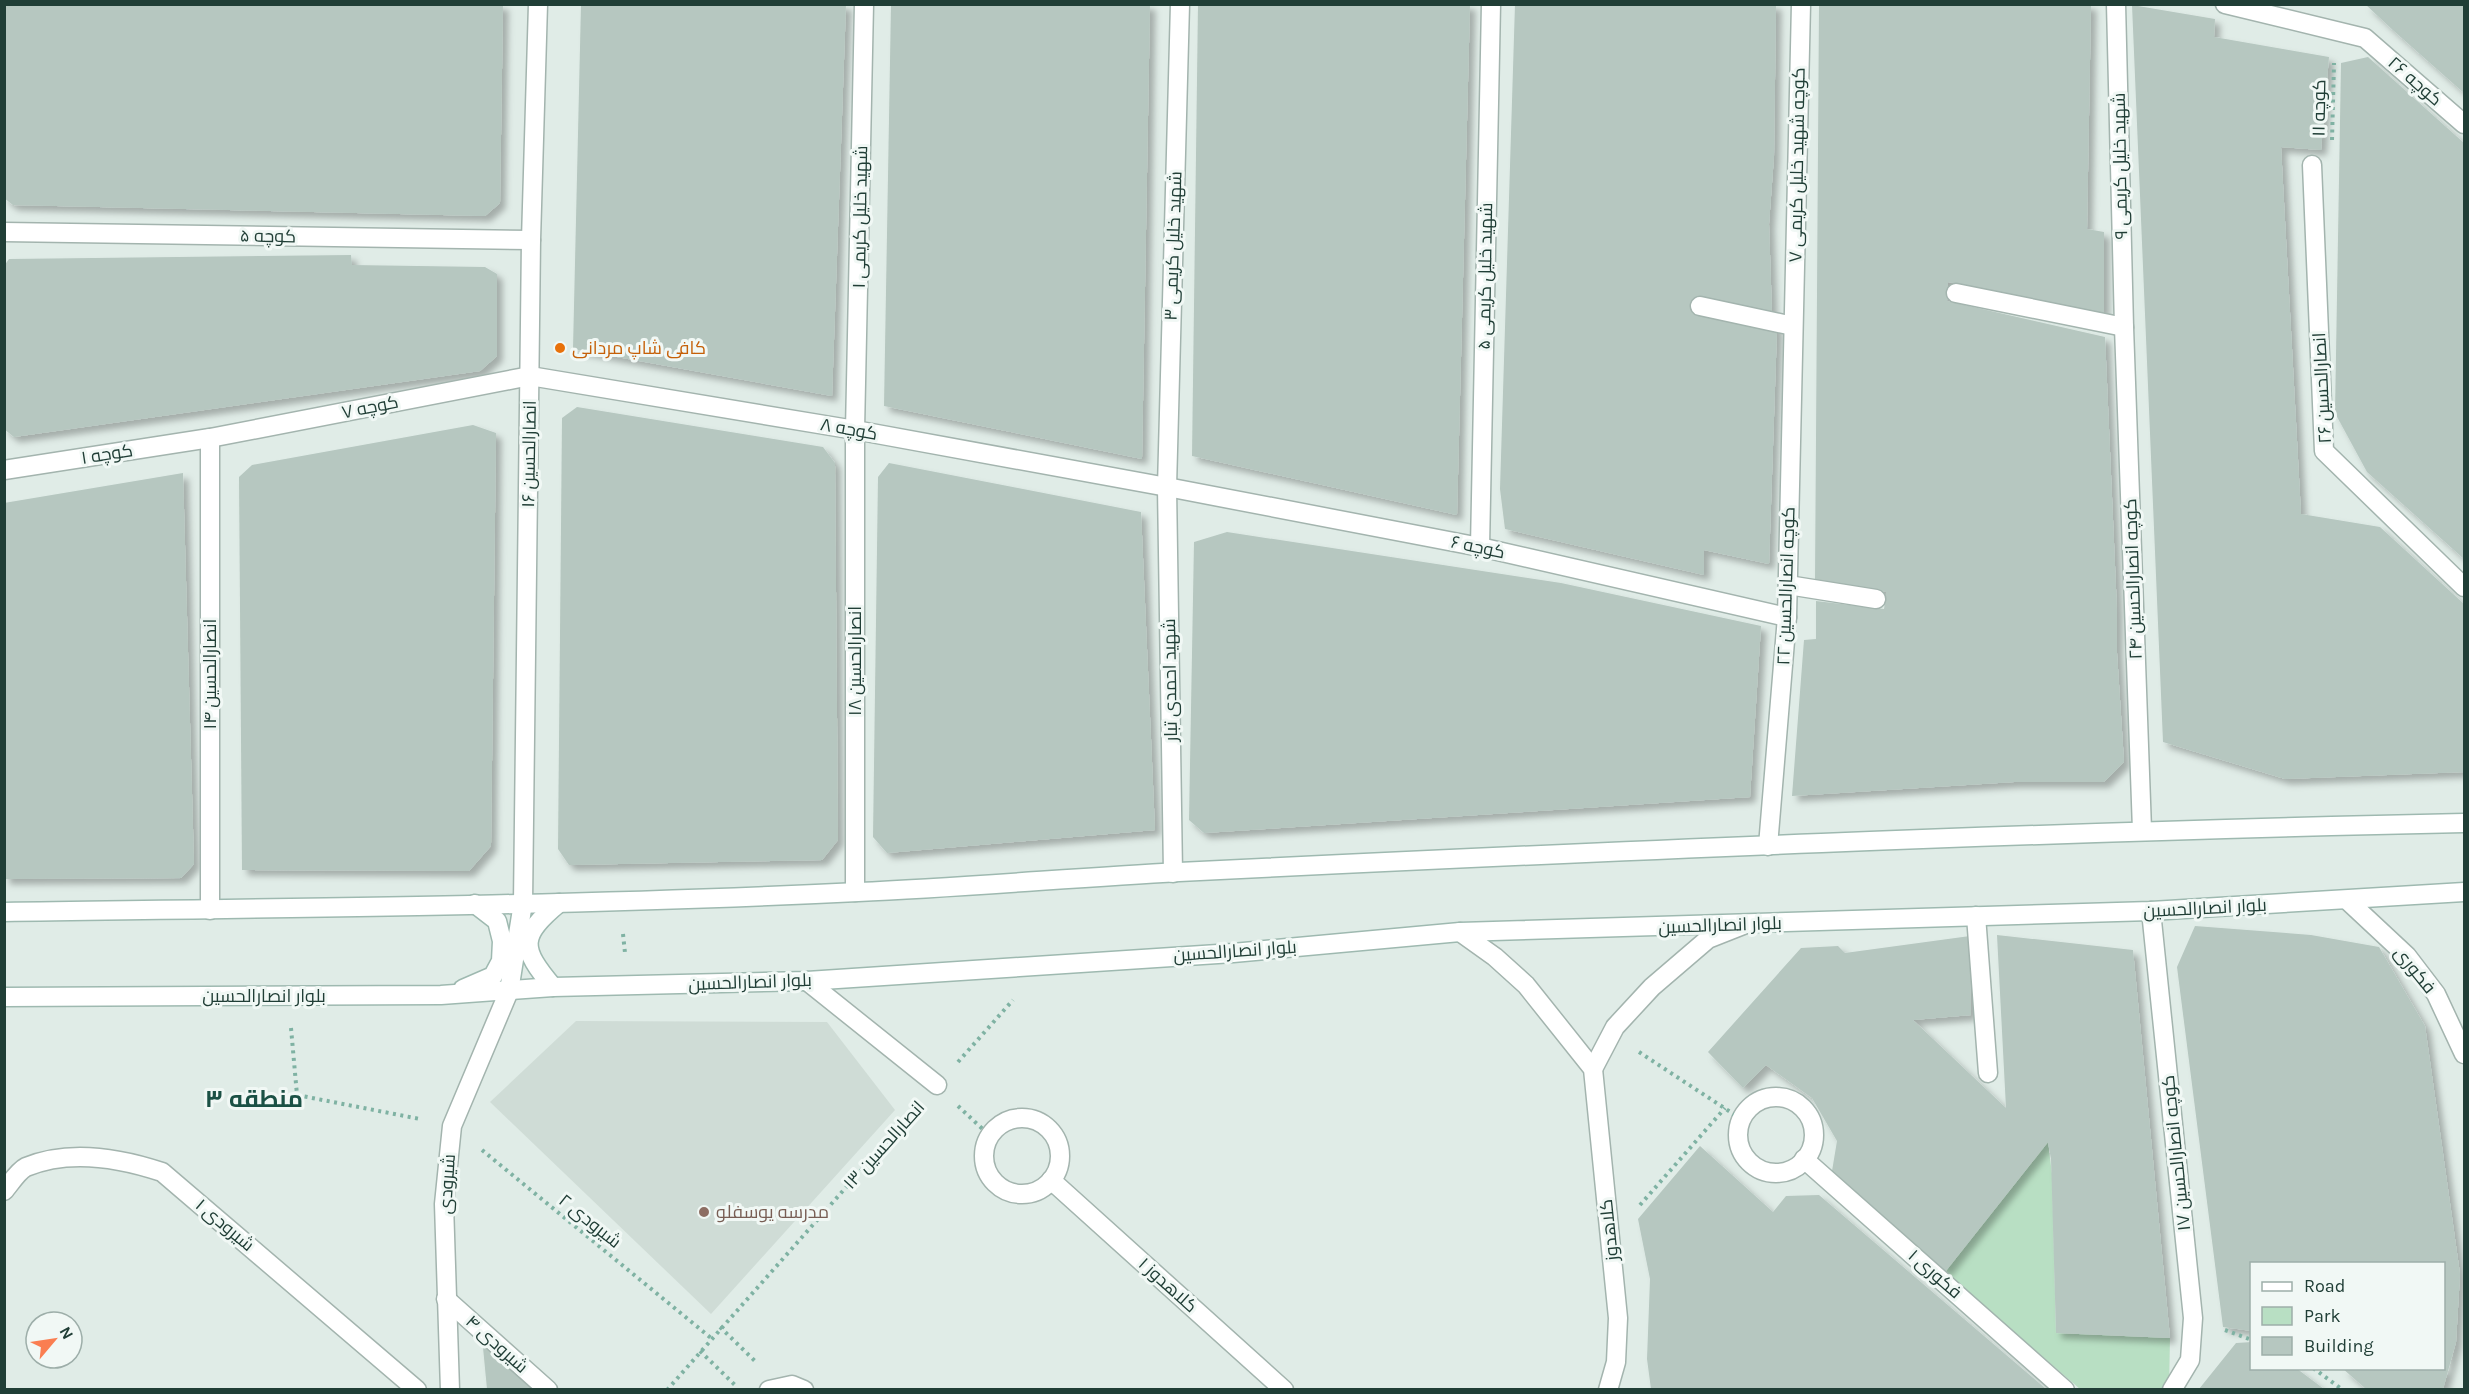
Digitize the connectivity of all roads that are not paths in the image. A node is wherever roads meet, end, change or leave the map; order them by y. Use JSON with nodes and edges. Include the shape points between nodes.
{"nodes":[{"id":1,"x":538,"y":4,"type":"edge"},
{"id":2,"x":864,"y":4,"type":"edge"},
{"id":3,"x":1180,"y":4,"type":"edge"},
{"id":4,"x":1491,"y":4,"type":"edge"},
{"id":5,"x":1801,"y":4,"type":"edge"},
{"id":6,"x":2116,"y":4,"type":"edge"},
{"id":7,"x":2225,"y":4,"type":"edge"},
{"id":8,"x":2464,"y":124,"type":"edge"},
{"id":9,"x":2312,"y":165,"type":"road end"},
{"id":10,"x":4,"y":231,"type":"edge"},
{"id":11,"x":531,"y":240,"type":"junction"},
{"id":12,"x":1956,"y":293,"type":"dead end"},
{"id":13,"x":1700,"y":306,"type":"dead end"},
{"id":14,"x":1793,"y":326,"type":"junction"},
{"id":15,"x":2124,"y":327,"type":"junction"},
{"id":16,"x":530,"y":376,"type":"junction"},
{"id":17,"x":855,"y":430,"type":"junction"},
{"id":18,"x":210,"y":438,"type":"junction"},
{"id":19,"x":4,"y":470,"type":"edge"},
{"id":20,"x":1167,"y":486,"type":"junction"},
{"id":21,"x":1480,"y":547,"type":"junction"},
{"id":22,"x":1788,"y":585,"type":"junction"},
{"id":23,"x":2464,"y":587,"type":"edge"},
{"id":24,"x":1876,"y":599,"type":"dead end"},
{"id":25,"x":1787,"y":617,"type":"junction"},
{"id":26,"x":2464,"y":823,"type":"edge"},
{"id":27,"x":2142,"y":830,"type":"junction"},
{"id":28,"x":1768,"y":846,"type":"junction"},
{"id":29,"x":1173,"y":873,"type":"junction"},
{"id":30,"x":855,"y":892,"type":"junction"},
{"id":31,"x":2464,"y":892,"type":"edge"},
{"id":32,"x":2346,"y":900,"type":"junction"},
{"id":33,"x":523,"y":903,"type":"junction"},
{"id":34,"x":559,"y":903,"type":"junction"},
{"id":35,"x":475,"y":904,"type":"junction"},
{"id":36,"x":210,"y":909,"type":"junction"},
{"id":37,"x":2151,"y":911,"type":"junction"},
{"id":38,"x":4,"y":912,"type":"edge"},
{"id":39,"x":1976,"y":916,"type":"junction"},
{"id":40,"x":1746,"y":924,"type":"junction"},
{"id":41,"x":1460,"y":932,"type":"junction"},
{"id":42,"x":807,"y":981,"type":"junction"},
{"id":43,"x":553,"y":987,"type":"junction"},
{"id":44,"x":509,"y":991,"type":"junction"},
{"id":45,"x":441,"y":995,"type":"junction"},
{"id":46,"x":4,"y":997,"type":"edge"},
{"id":47,"x":2464,"y":1054,"type":"edge"},
{"id":48,"x":1593,"y":1069,"type":"junction"},
{"id":49,"x":1988,"y":1073,"type":"dead end"},
{"id":50,"x":937,"y":1085,"type":"road end"},
{"id":51,"x":1804,"y":1159,"type":"junction"},
{"id":52,"x":1051,"y":1180,"type":"junction"},
{"id":53,"x":4,"y":1191,"type":"edge"},
{"id":54,"x":446,"y":1299,"type":"junction"},
{"id":55,"x":775,"y":1388,"type":"edge"},
{"id":56,"x":417,"y":1389,"type":"edge"},
{"id":57,"x":450,"y":1389,"type":"edge"},
{"id":58,"x":548,"y":1389,"type":"edge"},
{"id":59,"x":804,"y":1389,"type":"edge"},
{"id":60,"x":1284,"y":1389,"type":"edge"},
{"id":61,"x":1608,"y":1389,"type":"edge"},
{"id":62,"x":2065,"y":1389,"type":"edge"},
{"id":63,"x":2172,"y":1389,"type":"edge"}],
"edges":[{"from":1,"to":11,"type":"street","name":"انصارالحسین ۱۶"},
{"from":2,"to":17,"type":"street","name":"شهید خلیل کریمی ۱"},
{"from":3,"to":20,"type":"street","name":"شهید خلیل کریمی ۳"},
{"from":4,"to":21,"type":"street","name":"شهید خلیل کریمی ۵"},
{"from":5,"to":14,"type":"street","name":"کوچه شهید خلیل کریمی ۷"},
{"from":6,"to":15,"type":"street","name":"شهید خلیل کریمی ۹"},
{"from":7,"to":8,"type":"street","name":"کوچه ۲۶","via":[[2365,38]]},
{"from":9,"to":23,"type":"street","name":"انصارالحسین ۲۶","via":[[2324,451]]},
{"from":10,"to":11,"type":"street","name":"کوچه ۵"},
{"from":11,"to":16,"type":"street","name":"انصارالحسین ۱۶"},
{"from":12,"to":15,"type":"street"},
{"from":13,"to":14,"type":"street"},
{"from":14,"to":22,"type":"street","name":"کوچه انصارالحسین ۲۲"},
{"from":15,"to":27,"type":"street","name":"کوچه انصارالحسین ۲۴"},
{"from":16,"to":17,"type":"street","name":"کوچه ۸"},
{"from":16,"to":18,"type":"street","name":"کوچه ۷"},
{"from":16,"to":33,"type":"street","name":"انصارالحسین ۱۶"},
{"from":17,"to":20,"type":"street","name":"کوچه ۸"},
{"from":17,"to":30,"type":"street","name":"انصارالحسین ۱۸"},
{"from":18,"to":19,"type":"street","name":"کوچه ۱"},
{"from":18,"to":36,"type":"street","name":"انصارالحسین ۱۴"},
{"from":20,"to":21,"type":"street","name":"کوچه ۶"},
{"from":20,"to":29,"type":"street","name":"شهید احمدی تبار"},
{"from":21,"to":25,"type":"street","name":"کوچه ۶"},
{"from":22,"to":24,"type":"street"},
{"from":22,"to":25,"type":"street","name":"کوچه انصارالحسین ۲۲"},
{"from":25,"to":28,"type":"street","name":"کوچه انصارالحسین ۲۲"},
{"from":26,"to":27,"type":"street"},
{"from":27,"to":28,"type":"street"},
{"from":28,"to":29,"type":"street"},
{"from":29,"to":30,"type":"street"},
{"from":30,"to":34,"type":"street"},
{"from":31,"to":32,"type":"street","name":"بلوار انصارالحسین"},
{"from":32,"to":37,"type":"street","name":"بلوار انصارالحسین"},
{"from":32,"to":47,"type":"street","name":"فکوری","via":[[2407,956],[2430,986]]},
{"from":33,"to":34,"type":"street"},
{"from":33,"to":35,"type":"street"},
{"from":33,"to":44,"type":"street","name":"انصارالحسین ۱۶"},
{"from":34,"to":43,"type":"street","via":[[538,921],[529,936],[530,955]]},
{"from":35,"to":36,"type":"street"},
{"from":35,"to":45,"type":"street","via":[[497,921],[501,961],[493,976]]},
{"from":36,"to":38,"type":"street"},
{"from":37,"to":39,"type":"street","name":"بلوار انصارالحسین"},
{"from":37,"to":63,"type":"street","name":"کوچه انصارالحسین ۱۷","via":[[2193,1318],[2190,1360]]},
{"from":39,"to":40,"type":"street","name":"بلوار انصارالحسین"},
{"from":39,"to":49,"type":"street"},
{"from":40,"to":41,"type":"street","name":"بلوار انصارالحسین"},
{"from":40,"to":48,"type":"street","via":[[1708,939],[1680,961],[1635,1004],[1612,1034]]},
{"from":41,"to":42,"type":"street","name":"بلوار انصارالحسین","via":[[1233,953]]},
{"from":41,"to":48,"type":"street","via":[[1526,985]]},
{"from":42,"to":43,"type":"street","name":"بلوار انصارالحسین"},
{"from":42,"to":50,"type":"street","name":"انصارالحسین ۱۳"},
{"from":43,"to":44,"type":"street","name":"بلوار انصارالحسین"},
{"from":44,"to":45,"type":"street","name":"بلوار انصارالحسین"},
{"from":44,"to":54,"type":"street","name":"شیرودی","via":[[452,1126],[444,1204]]},
{"from":45,"to":46,"type":"street","name":"بلوار انصارالحسین"},
{"from":48,"to":61,"type":"street","name":"کلاهدوز","via":[[1618,1318],[1616,1362]]},
{"from":51,"to":51,"type":"street","via":[[1790,1170],[1778,1172],[1754,1165],[1739,1145],[1738,1132],[1747,1109],[1769,1097],[1793,1101],[1810,1118],[1813,1130],[1813,1142]]},
{"from":51,"to":62,"type":"street","name":"فکوری ۱"},
{"from":52,"to":52,"type":"street","via":[[1024,1194],[1000,1186],[985,1166],[984,1153],[990,1136],[1004,1122],[1016,1118],[1039,1122],[1056,1139],[1060,1151],[1060,1163]]},
{"from":52,"to":60,"type":"street","name":"کلاهدوز ۱"},
{"from":53,"to":56,"type":"street","name":"شیرودی ۱","via":[[24,1168],[58,1160],[96,1157],[133,1162],[162,1172]]},
{"from":54,"to":57,"type":"street","name":"شیرودی"},
{"from":54,"to":58,"type":"street","name":"شیرودی ۴"},
{"from":55,"to":59,"type":"street"}]}
